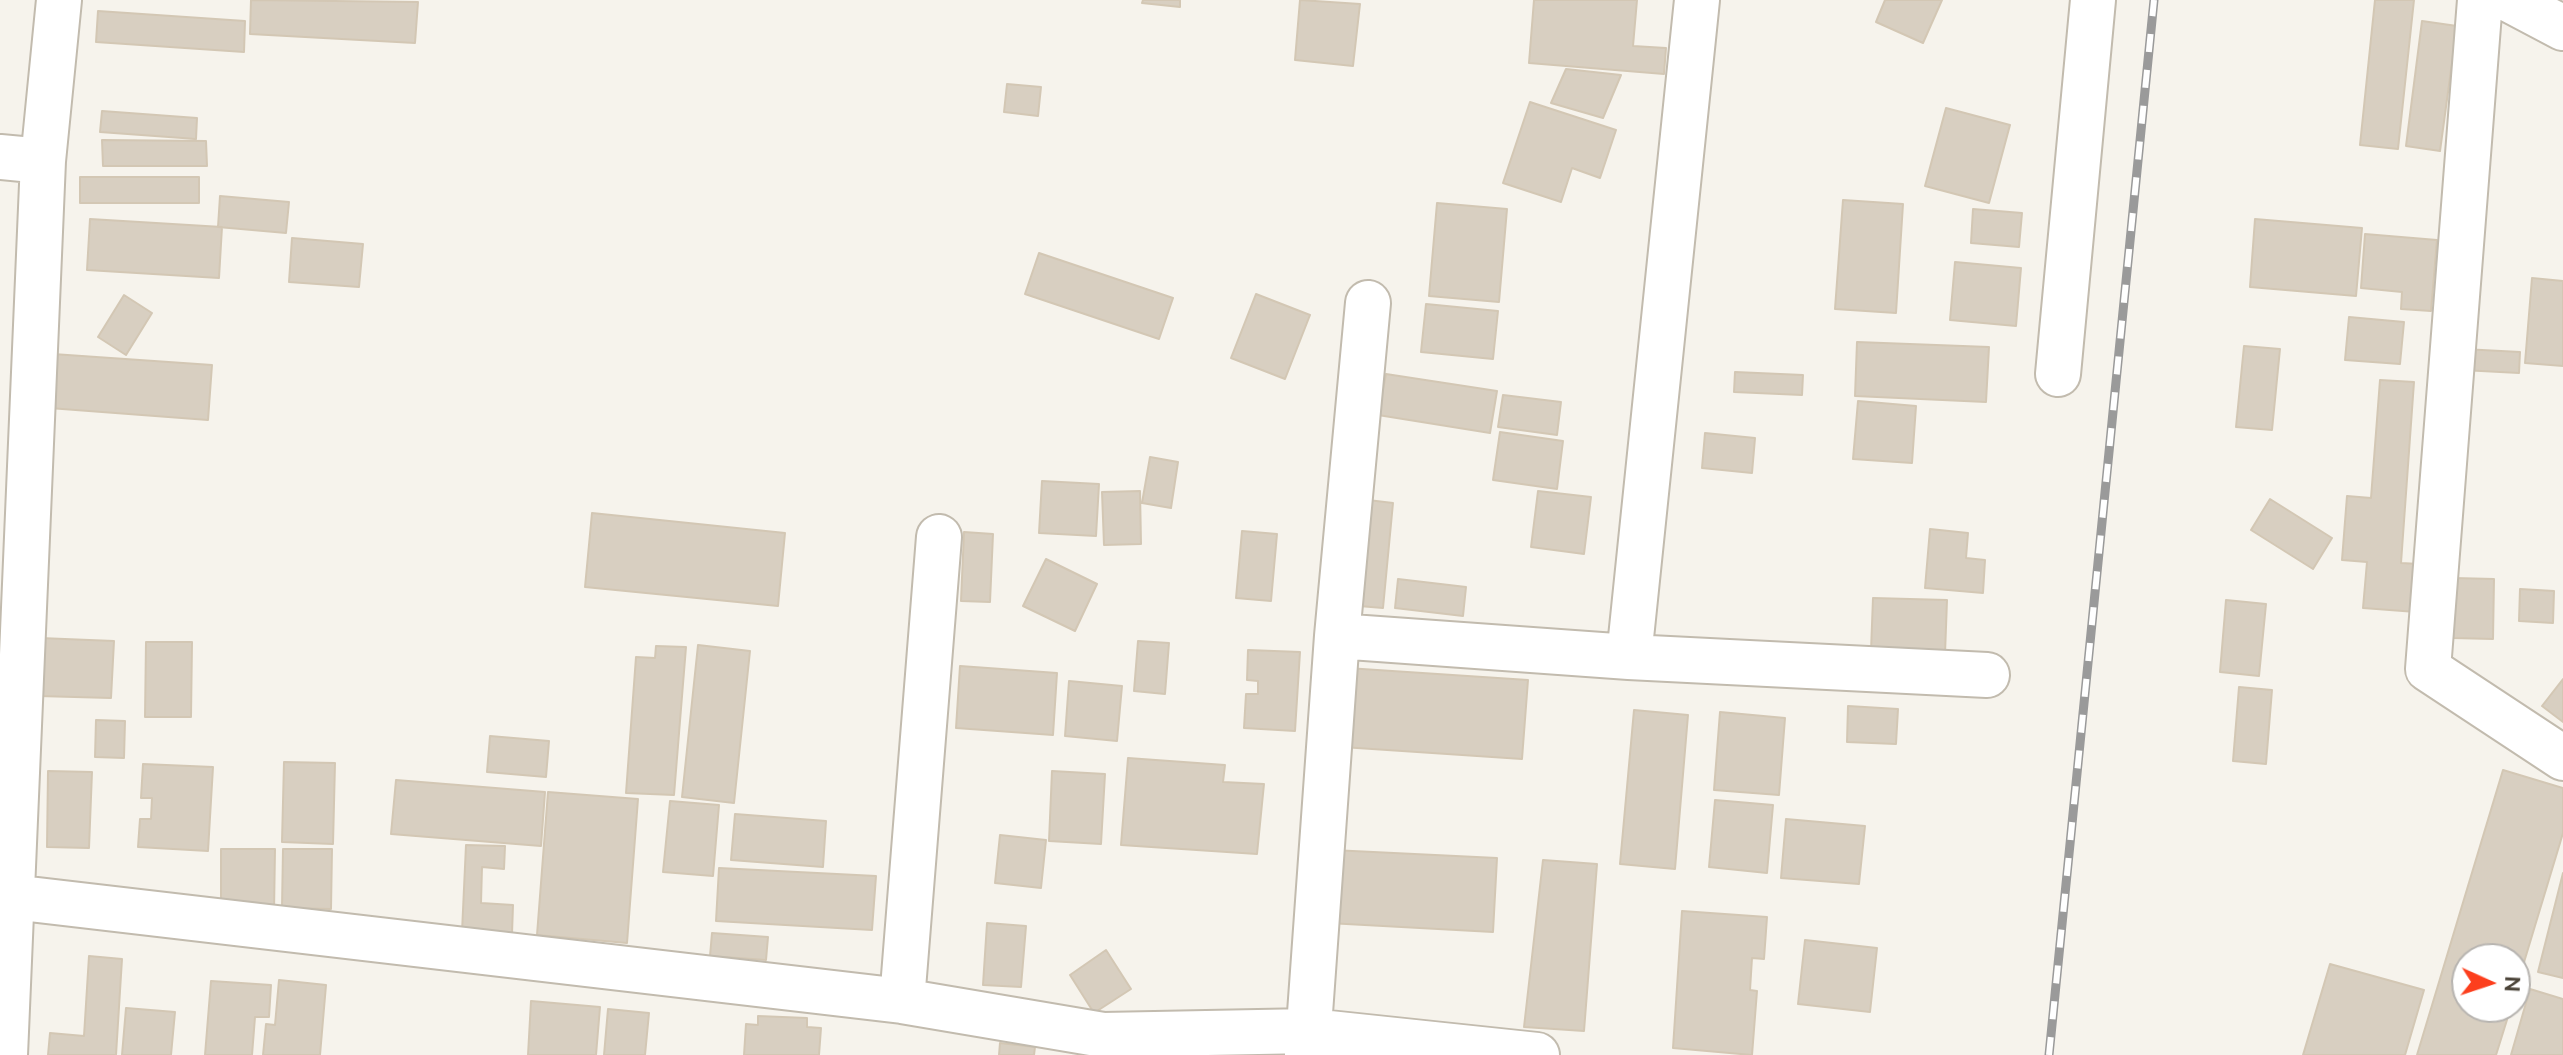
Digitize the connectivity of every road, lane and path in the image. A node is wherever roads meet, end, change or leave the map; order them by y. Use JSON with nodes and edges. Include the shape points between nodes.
{"nodes":[{"id":1,"x":59,"y":0,"type":"edge"},
{"id":2,"x":1697,"y":0,"type":"edge"},
{"id":3,"x":2093,"y":0,"type":"edge"},
{"id":4,"x":2480,"y":0,"type":"edge"},
{"id":5,"x":2510,"y":0,"type":"edge"},
{"id":6,"x":2563,"y":28,"type":"edge"},
{"id":7,"x":0,"y":157,"type":"edge"},
{"id":8,"x":43,"y":161,"type":"junction"},
{"id":9,"x":1368,"y":303,"type":"dead end"},
{"id":10,"x":2058,"y":374,"type":"dead end"},
{"id":11,"x":939,"y":537,"type":"dead end"},
{"id":12,"x":1337,"y":636,"type":"junction"},
{"id":13,"x":1629,"y":657,"type":"junction"},
{"id":14,"x":1987,"y":675,"type":"dead end"},
{"id":15,"x":2563,"y":758,"type":"edge"},
{"id":16,"x":7,"y":816,"type":"edge"},
{"id":17,"x":12,"y":897,"type":"junction"},
{"id":18,"x":902,"y":1001,"type":"junction"},
{"id":19,"x":1308,"y":1043,"type":"edge"},
{"id":20,"x":5,"y":1055,"type":"edge"},
{"id":21,"x":1537,"y":1055,"type":"edge"}],
"edges":[{"from":1,"to":8,"type":"street"},
{"from":2,"to":13,"type":"street"},
{"from":3,"to":10,"type":"street"},
{"from":4,"to":15,"type":"street","via":[[2428,669]]},
{"from":5,"to":6,"type":"street"},
{"from":7,"to":8,"type":"street"},
{"from":8,"to":16,"type":"street"},
{"from":9,"to":12,"type":"street"},
{"from":11,"to":18,"type":"street"},
{"from":12,"to":13,"type":"street"},
{"from":12,"to":19,"type":"street"},
{"from":13,"to":14,"type":"street"},
{"from":16,"to":17,"type":"street"},
{"from":17,"to":18,"type":"street"},
{"from":17,"to":20,"type":"street"},
{"from":18,"to":19,"type":"street","via":[[1103,1035]]},
{"from":19,"to":21,"type":"street"}]}
